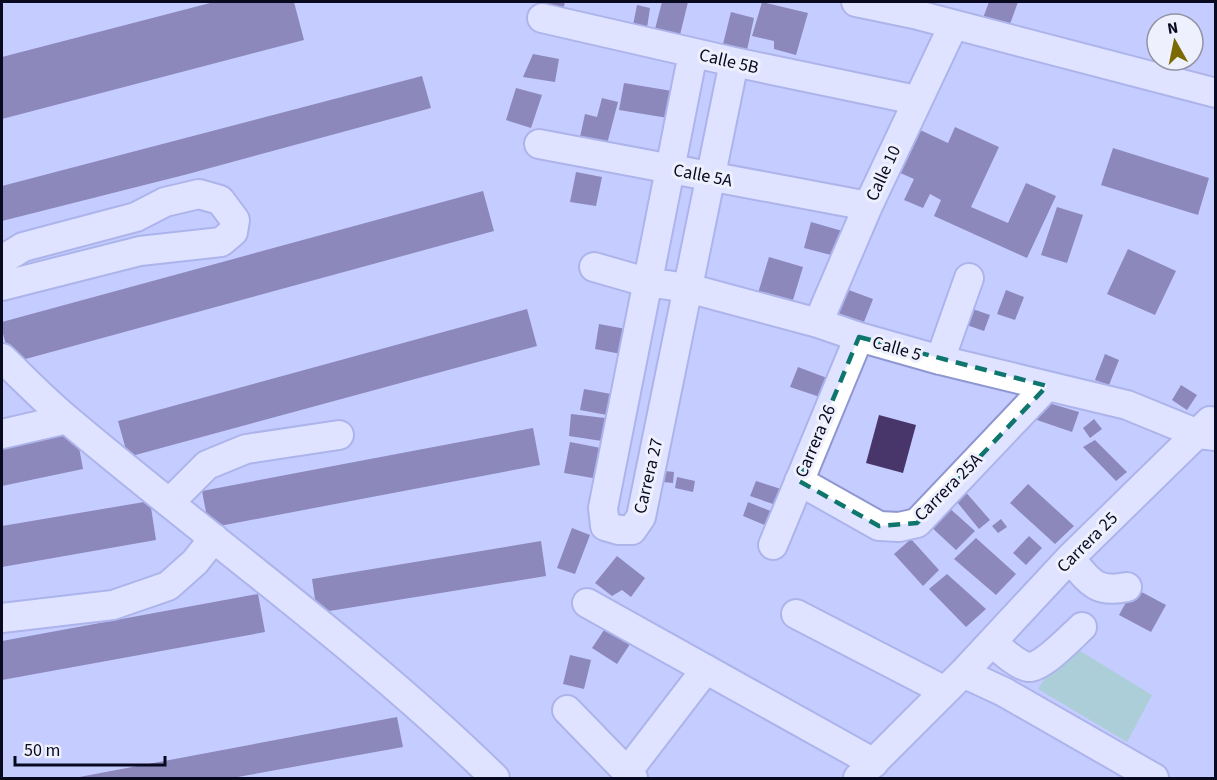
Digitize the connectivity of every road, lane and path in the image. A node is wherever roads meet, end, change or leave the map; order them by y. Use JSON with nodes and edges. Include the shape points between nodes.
{"nodes":[{"id":1,"x":856,"y":2,"type":"edge"},
{"id":2,"x":918,"y":8,"type":"edge"},
{"id":3,"x":542,"y":18,"type":"dead end"},
{"id":4,"x":953,"y":26,"type":"junction"},
{"id":5,"x":693,"y":53,"type":"junction"},
{"id":6,"x":734,"y":62,"type":"junction"},
{"id":7,"x":1215,"y":93,"type":"edge"},
{"id":8,"x":916,"y":100,"type":"junction"},
{"id":9,"x":539,"y":144,"type":"dead end"},
{"id":10,"x":670,"y":169,"type":"junction"},
{"id":11,"x":711,"y":178,"type":"junction"},
{"id":12,"x":868,"y":206,"type":"junction"},
{"id":13,"x":2,"y":260,"type":"edge"},
{"id":14,"x":594,"y":267,"type":"dead end"},
{"id":15,"x":969,"y":278,"type":"dead end"},
{"id":16,"x":646,"y":282,"type":"junction"},
{"id":17,"x":2,"y":286,"type":"edge"},
{"id":18,"x":688,"y":288,"type":"junction"},
{"id":19,"x":818,"y":323,"type":"junction"},
{"id":20,"x":859,"y":337,"type":"junction"},
{"id":21,"x":2,"y":358,"type":"edge"},
{"id":22,"x":940,"y":360,"type":"junction"},
{"id":23,"x":1047,"y":386,"type":"junction"},
{"id":24,"x":67,"y":419,"type":"junction"},
{"id":25,"x":1210,"y":429,"type":"edge"},
{"id":26,"x":2,"y":434,"type":"edge"},
{"id":27,"x":339,"y":435,"type":"dead end"},
{"id":28,"x":799,"y":481,"type":"junction"},
{"id":29,"x":170,"y":502,"type":"junction"},
{"id":30,"x":214,"y":538,"type":"junction"},
{"id":31,"x":772,"y":545,"type":"dead end"},
{"id":32,"x":1070,"y":558,"type":"junction"},
{"id":33,"x":1127,"y":587,"type":"dead end"},
{"id":34,"x":586,"y":603,"type":"dead end"},
{"id":35,"x":796,"y":614,"type":"dead end"},
{"id":36,"x":2,"y":618,"type":"edge"},
{"id":37,"x":1082,"y":627,"type":"dead end"},
{"id":38,"x":992,"y":642,"type":"junction"},
{"id":39,"x":706,"y":669,"type":"junction"},
{"id":40,"x":954,"y":682,"type":"junction"},
{"id":41,"x":567,"y":710,"type":"dead end"},
{"id":42,"x":866,"y":771,"type":"edge"},
{"id":43,"x":630,"y":775,"type":"edge"},
{"id":44,"x":495,"y":778,"type":"edge"},
{"id":45,"x":1154,"y":778,"type":"edge"}],
"edges":[{"from":1,"to":2,"type":"street"},
{"from":2,"to":4,"type":"street"},
{"from":3,"to":5,"type":"street","name":"Calle 5B"},
{"from":4,"to":7,"type":"street"},
{"from":4,"to":8,"type":"street","name":"Calle 10"},
{"from":5,"to":6,"type":"street","name":"Calle 5B"},
{"from":5,"to":10,"type":"street","name":"Carrera 27"},
{"from":6,"to":8,"type":"street","name":"Calle 5B"},
{"from":6,"to":11,"type":"street","name":"Carrera 27"},
{"from":8,"to":12,"type":"street","name":"Calle 10"},
{"from":9,"to":10,"type":"street","name":"Calle 5A"},
{"from":10,"to":11,"type":"street","name":"Calle 5A"},
{"from":10,"to":16,"type":"street","name":"Carrera 27"},
{"from":11,"to":12,"type":"street","name":"Calle 5A"},
{"from":11,"to":18,"type":"street","name":"Carrera 27"},
{"from":12,"to":19,"type":"street","name":"Calle 10"},
{"from":13,"to":17,"type":"street","via":[[23,247],[136,217],[165,202],[199,194],[220,200],[236,220],[233,232],[220,242],[140,251]]},
{"from":14,"to":16,"type":"street","name":"Calle 5"},
{"from":15,"to":22,"type":"street"},
{"from":16,"to":18,"type":"street","name":"Calle 5"},
{"from":16,"to":18,"type":"street","name":"Carrera 27","via":[[603,508],[605,525],[619,530],[632,530],[641,517]]},
{"from":18,"to":19,"type":"street","name":"Calle 5"},
{"from":19,"to":20,"type":"street","name":"Calle 5"},
{"from":20,"to":22,"type":"street","name":"Calle 5"},
{"from":20,"to":28,"type":"street","name":"Carrera 26"},
{"from":21,"to":24,"type":"street"},
{"from":22,"to":23,"type":"street","name":"Calle 5"},
{"from":23,"to":25,"type":"street","name":"Calle 5"},
{"from":23,"to":28,"type":"street","name":"Carrera 25A","via":[[917,523],[879,526]]},
{"from":24,"to":26,"type":"street"},
{"from":24,"to":29,"type":"street"},
{"from":25,"to":32,"type":"street","name":"Carrera 25"},
{"from":27,"to":29,"type":"street","via":[[246,449],[207,465]]},
{"from":28,"to":31,"type":"street","name":"Carrera 26"},
{"from":29,"to":30,"type":"street"},
{"from":30,"to":36,"type":"street","via":[[168,586],[113,605]]},
{"from":30,"to":44,"type":"street","via":[[329,629]]},
{"from":32,"to":33,"type":"street","via":[[1100,588],[1113,591]]},
{"from":32,"to":38,"type":"street","name":"Carrera 25"},
{"from":34,"to":39,"type":"street"},
{"from":35,"to":40,"type":"street"},
{"from":37,"to":38,"type":"street","via":[[1039,665],[1028,667]]},
{"from":38,"to":40,"type":"street","name":"Carrera 25"},
{"from":39,"to":42,"type":"street"},
{"from":39,"to":43,"type":"street"},
{"from":40,"to":42,"type":"street","name":"Carrera 25"},
{"from":40,"to":45,"type":"street","via":[[1004,692]]},
{"from":41,"to":43,"type":"street"}]}
